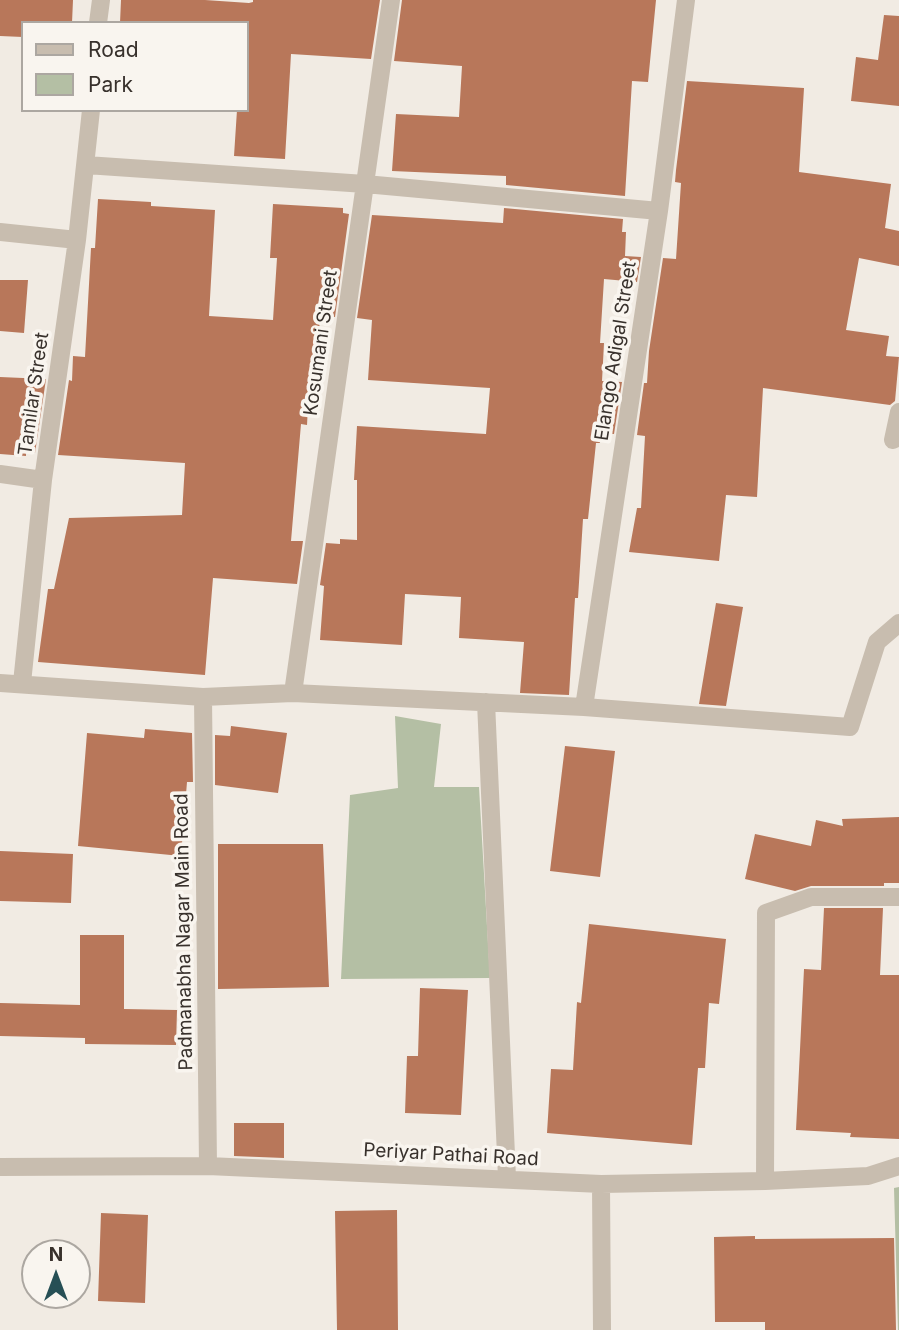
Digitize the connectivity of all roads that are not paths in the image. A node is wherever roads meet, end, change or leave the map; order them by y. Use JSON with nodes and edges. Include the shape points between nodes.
{"nodes":[{"id":1,"x":101,"y":0,"type":"edge"},
{"id":2,"x":391,"y":0,"type":"edge"},
{"id":3,"x":686,"y":0,"type":"edge"},
{"id":4,"x":99,"y":21,"type":"edge"},
{"id":5,"x":90,"y":112,"type":"edge"},
{"id":6,"x":86,"y":165,"type":"junction"},
{"id":7,"x":365,"y":184,"type":"junction"},
{"id":8,"x":659,"y":211,"type":"junction"},
{"id":9,"x":0,"y":232,"type":"edge"},
{"id":10,"x":77,"y":240,"type":"junction"},
{"id":11,"x":899,"y":412,"type":"edge"},
{"id":12,"x":893,"y":440,"type":"dead end"},
{"id":13,"x":0,"y":474,"type":"edge"},
{"id":14,"x":43,"y":480,"type":"junction"},
{"id":15,"x":899,"y":623,"type":"edge"},
{"id":16,"x":0,"y":683,"type":"edge"},
{"id":17,"x":22,"y":683,"type":"junction"},
{"id":18,"x":293,"y":692,"type":"junction"},
{"id":19,"x":204,"y":697,"type":"junction"},
{"id":20,"x":486,"y":702,"type":"junction"},
{"id":21,"x":584,"y":707,"type":"junction"},
{"id":22,"x":899,"y":897,"type":"edge"},
{"id":23,"x":208,"y":1166,"type":"junction"},
{"id":24,"x":899,"y":1166,"type":"edge"},
{"id":25,"x":0,"y":1167,"type":"edge"},
{"id":26,"x":507,"y":1178,"type":"junction"},
{"id":27,"x":765,"y":1181,"type":"junction"},
{"id":28,"x":601,"y":1184,"type":"junction"},
{"id":29,"x":602,"y":1330,"type":"edge"}],
"edges":[{"from":1,"to":4,"type":"street"},
{"from":2,"to":7,"type":"street","name":"Kosumani Street"},
{"from":3,"to":8,"type":"street","name":"Elango Adigal Street"},
{"from":5,"to":6,"type":"street","name":"Tamilar Street"},
{"from":6,"to":7,"type":"street"},
{"from":6,"to":10,"type":"street","name":"Tamilar Street"},
{"from":7,"to":8,"type":"street"},
{"from":7,"to":18,"type":"street","name":"Kosumani Street"},
{"from":8,"to":21,"type":"street","name":"Elango Adigal Street"},
{"from":9,"to":10,"type":"street"},
{"from":10,"to":14,"type":"street","name":"Tamilar Street"},
{"from":11,"to":12,"type":"street"},
{"from":13,"to":14,"type":"street"},
{"from":14,"to":17,"type":"street","name":"Tamilar Street"},
{"from":15,"to":21,"type":"street","via":[[877,642],[850,727]]},
{"from":16,"to":17,"type":"street"},
{"from":17,"to":19,"type":"street"},
{"from":18,"to":19,"type":"street"},
{"from":18,"to":20,"type":"street"},
{"from":19,"to":23,"type":"street","name":"Padmanabha Nagar Main Road"},
{"from":20,"to":21,"type":"street"},
{"from":20,"to":26,"type":"street"},
{"from":22,"to":27,"type":"street","via":[[811,897],[766,913]]},
{"from":23,"to":25,"type":"street","name":"Periyar Pathai Road"},
{"from":23,"to":26,"type":"street","name":"Periyar Pathai Road"},
{"from":24,"to":27,"type":"street","name":"Periyar Pathai Road","via":[[868,1176]]},
{"from":26,"to":28,"type":"street","name":"Periyar Pathai Road"},
{"from":27,"to":28,"type":"street","name":"Periyar Pathai Road"},
{"from":28,"to":29,"type":"street"}]}
